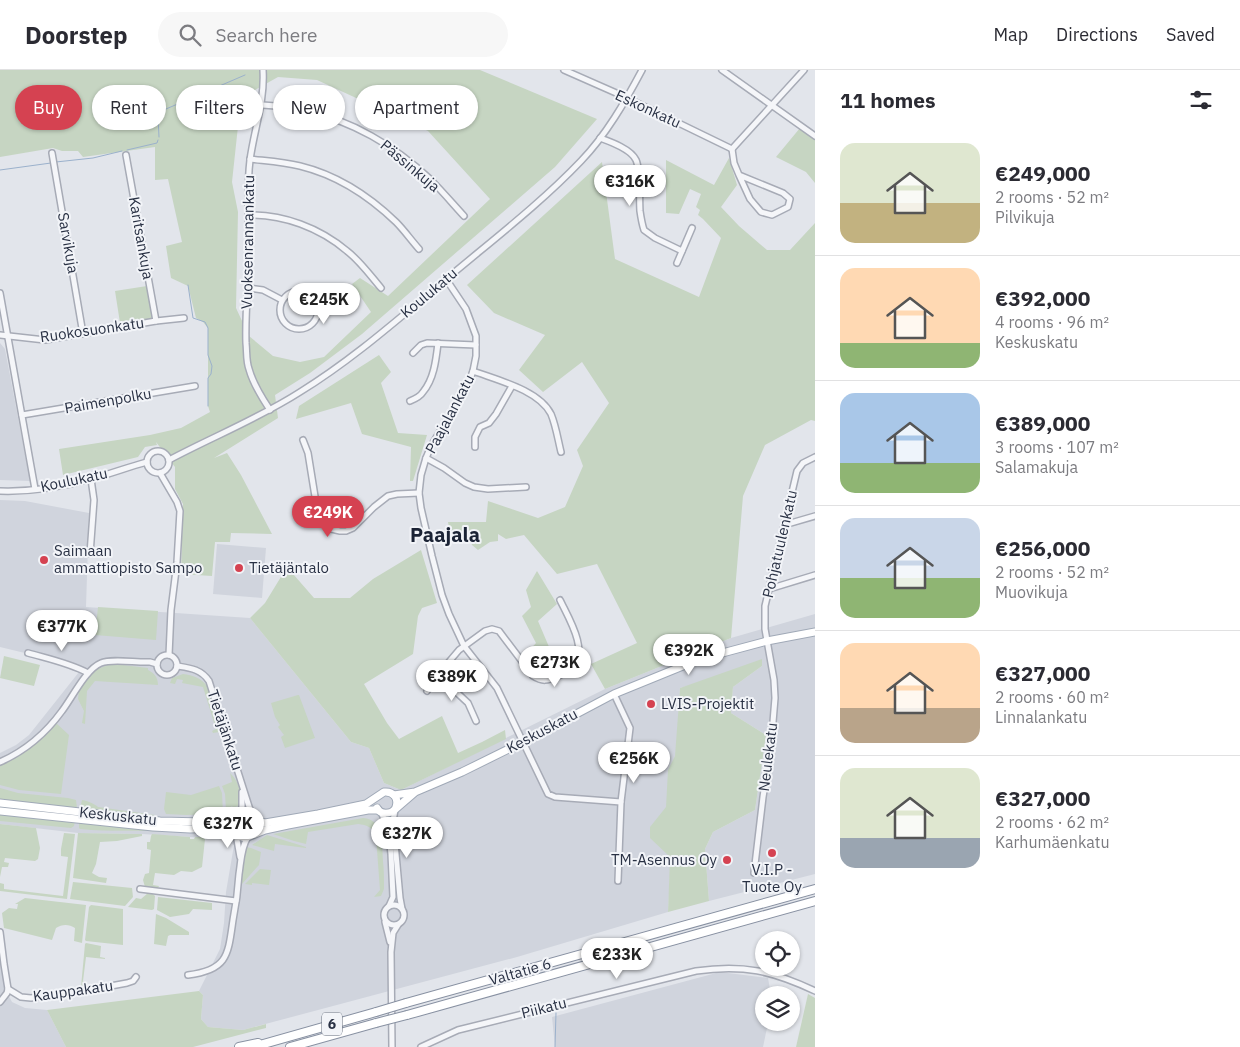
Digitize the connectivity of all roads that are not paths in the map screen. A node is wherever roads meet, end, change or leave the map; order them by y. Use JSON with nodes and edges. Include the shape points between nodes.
{"nodes":[{"id":1,"x":263,"y":70,"type":"edge"},
{"id":2,"x":564,"y":70,"type":"edge"},
{"id":3,"x":642,"y":70,"type":"edge"},
{"id":4,"x":722,"y":70,"type":"edge"},
{"id":5,"x":804,"y":70,"type":"edge"},
{"id":6,"x":263,"y":94,"type":"edge"},
{"id":7,"x":626,"y":98,"type":"junction"},
{"id":8,"x":263,"y":105,"type":"edge"},
{"id":9,"x":772,"y":105,"type":"junction"},
{"id":10,"x":256,"y":130,"type":"edge"},
{"id":11,"x":815,"y":136,"type":"edge"},
{"id":12,"x":600,"y":138,"type":"junction"},
{"id":13,"x":732,"y":149,"type":"junction"},
{"id":14,"x":52,"y":153,"type":"dead end"},
{"id":15,"x":126,"y":155,"type":"dead end"},
{"id":16,"x":250,"y":159,"type":"junction"},
{"id":17,"x":739,"y":175,"type":"junction"},
{"id":18,"x":248,"y":215,"type":"junction"},
{"id":19,"x":464,"y":216,"type":"dead end"},
{"id":20,"x":692,"y":228,"type":"dead end"},
{"id":21,"x":419,"y":249,"type":"dead end"},
{"id":22,"x":682,"y":251,"type":"junction"},
{"id":23,"x":677,"y":263,"type":"dead end"},
{"id":24,"x":446,"y":279,"type":"junction"},
{"id":25,"x":248,"y":288,"type":"junction"},
{"id":26,"x":380,"y":288,"type":"dead end"},
{"id":27,"x":0,"y":293,"type":"edge"},
{"id":28,"x":282,"y":300,"type":"junction"},
{"id":29,"x":184,"y":318,"type":"dead end"},
{"id":30,"x":156,"y":321,"type":"junction"},
{"id":31,"x":84,"y":334,"type":"junction"},
{"id":32,"x":0,"y":335,"type":"edge"},
{"id":33,"x":7,"y":336,"type":"junction"},
{"id":34,"x":438,"y":343,"type":"junction"},
{"id":35,"x":476,"y":345,"type":"junction"},
{"id":36,"x":414,"y":353,"type":"dead end"},
{"id":37,"x":473,"y":371,"type":"junction"},
{"id":38,"x":195,"y":386,"type":"dead end"},
{"id":39,"x":512,"y":386,"type":"junction"},
{"id":40,"x":410,"y":401,"type":"dead end"},
{"id":41,"x":270,"y":410,"type":"junction"},
{"id":42,"x":22,"y":415,"type":"junction"},
{"id":43,"x":303,"y":440,"type":"dead end"},
{"id":44,"x":475,"y":447,"type":"dead end"},
{"id":45,"x":561,"y":452,"type":"dead end"},
{"id":46,"x":815,"y":457,"type":"edge"},
{"id":47,"x":426,"y":458,"type":"junction"},
{"id":48,"x":169,"y":460,"type":"junction"},
{"id":49,"x":147,"y":462,"type":"junction"},
{"id":50,"x":160,"y":473,"type":"junction"},
{"id":51,"x":91,"y":479,"type":"junction"},
{"id":52,"x":526,"y":487,"type":"dead end"},
{"id":53,"x":34,"y":489,"type":"junction"},
{"id":54,"x":0,"y":491,"type":"edge"},
{"id":55,"x":419,"y":493,"type":"junction"},
{"id":56,"x":815,"y":516,"type":"edge"},
{"id":57,"x":784,"y":525,"type":"junction"},
{"id":58,"x":90,"y":554,"type":"dead end"},
{"id":59,"x":815,"y":575,"type":"edge"},
{"id":60,"x":769,"y":589,"type":"junction"},
{"id":61,"x":560,"y":600,"type":"dead end"},
{"id":62,"x":815,"y":632,"type":"edge"},
{"id":63,"x":767,"y":641,"type":"junction"},
{"id":64,"x":464,"y":646,"type":"junction"},
{"id":65,"x":28,"y":653,"type":"dead end"},
{"id":66,"x":169,"y":655,"type":"junction"},
{"id":67,"x":157,"y":664,"type":"junction"},
{"id":68,"x":177,"y":666,"type":"junction"},
{"id":69,"x":88,"y":673,"type":"junction"},
{"id":70,"x":438,"y":675,"type":"junction"},
{"id":71,"x":427,"y":691,"type":"dead end"},
{"id":72,"x":614,"y":694,"type":"junction"},
{"id":73,"x":476,"y":721,"type":"dead end"},
{"id":74,"x":522,"y":742,"type":"junction"},
{"id":75,"x":2,"y":762,"type":"edge"},
{"id":76,"x":242,"y":787,"type":"junction"},
{"id":77,"x":415,"y":792,"type":"junction"},
{"id":78,"x":394,"y":795,"type":"junction"},
{"id":79,"x":378,"y":796,"type":"junction"},
{"id":80,"x":621,"y":802,"type":"junction"},
{"id":81,"x":0,"y":803,"type":"edge"},
{"id":82,"x":396,"y":808,"type":"junction"},
{"id":83,"x":0,"y":811,"type":"edge"},
{"id":84,"x":380,"y":811,"type":"junction"},
{"id":85,"x":238,"y":816,"type":"junction"},
{"id":86,"x":254,"y":819,"type":"junction"},
{"id":87,"x":235,"y":833,"type":"junction"},
{"id":88,"x":251,"y":835,"type":"junction"},
{"id":89,"x":241,"y":860,"type":"junction"},
{"id":90,"x":754,"y":873,"type":"dead end"},
{"id":91,"x":618,"y":881,"type":"dead end"},
{"id":92,"x":140,"y":889,"type":"dead end"},
{"id":93,"x":815,"y":890,"type":"edge"},
{"id":94,"x":236,"y":901,"type":"junction"},
{"id":95,"x":815,"y":902,"type":"edge"},
{"id":96,"x":389,"y":906,"type":"junction"},
{"id":97,"x":402,"y":909,"type":"junction"},
{"id":98,"x":385,"y":922,"type":"junction"},
{"id":99,"x":398,"y":925,"type":"junction"},
{"id":100,"x":0,"y":932,"type":"edge"},
{"id":101,"x":391,"y":945,"type":"junction"},
{"id":102,"x":188,"y":975,"type":"dead end"},
{"id":103,"x":136,"y":977,"type":"dead end"},
{"id":104,"x":8,"y":989,"type":"junction"},
{"id":105,"x":815,"y":991,"type":"edge"},
{"id":106,"x":0,"y":1002,"type":"edge"},
{"id":107,"x":287,"y":1037,"type":"junction"},
{"id":108,"x":239,"y":1047,"type":"edge"},
{"id":109,"x":253,"y":1047,"type":"edge"},
{"id":110,"x":290,"y":1047,"type":"edge"},
{"id":111,"x":392,"y":1047,"type":"edge"},
{"id":112,"x":421,"y":1047,"type":"edge"}],
"edges":[{"from":1,"to":6,"type":"street","name":"Vuoksenrannankatu"},
{"from":2,"to":7,"type":"street","name":"Eskonkatu"},
{"from":3,"to":7,"type":"street","name":"Koulukatu"},
{"from":4,"to":9,"type":"street"},
{"from":5,"to":9,"type":"street"},
{"from":7,"to":12,"type":"street","name":"Koulukatu"},
{"from":7,"to":13,"type":"street","name":"Eskonkatu"},
{"from":8,"to":19,"type":"street","name":"Pässinkuja","via":[[316,113],[388,145],[430,179]]},
{"from":9,"to":11,"type":"street"},
{"from":9,"to":13,"type":"street"},
{"from":10,"to":16,"type":"street","name":"Vuoksenrannankatu"},
{"from":12,"to":22,"type":"street","via":[[617,145],[636,159],[644,230]]},
{"from":12,"to":24,"type":"street","name":"Koulukatu","via":[[581,161],[529,210]]},
{"from":13,"to":17,"type":"street"},
{"from":14,"to":31,"type":"street","name":"Sarvikuja"},
{"from":15,"to":30,"type":"street","name":"Karitsankuja"},
{"from":16,"to":18,"type":"street","name":"Vuoksenrannankatu"},
{"from":16,"to":21,"type":"street","via":[[300,166],[347,184],[397,223]]},
{"from":17,"to":17,"type":"street","via":[[783,193],[790,199],[788,206],[772,215],[761,212],[750,199]]},
{"from":18,"to":25,"type":"street","name":"Vuoksenrannankatu"},
{"from":18,"to":26,"type":"street","via":[[278,217],[314,230],[347,251]]},
{"from":20,"to":22,"type":"street"},
{"from":22,"to":23,"type":"street"},
{"from":24,"to":35,"type":"street","name":"Paajalankatu","via":[[466,309]]},
{"from":24,"to":41,"type":"street","name":"Koulukatu","via":[[368,344]]},
{"from":25,"to":28,"type":"street","via":[[263,290]]},
{"from":25,"to":41,"type":"street","name":"Vuoksenrannankatu","via":[[247,358],[249,369]]},
{"from":27,"to":33,"type":"street"},
{"from":28,"to":28,"type":"street","via":[[282,320],[292,328],[305,328],[318,314],[316,302],[307,292],[293,292]]},
{"from":29,"to":30,"type":"street","name":"Ruokosuonkatu"},
{"from":30,"to":31,"type":"street","name":"Ruokosuonkatu"},
{"from":31,"to":33,"type":"street","name":"Ruokosuonkatu","via":[[45,340]]},
{"from":32,"to":33,"type":"street","name":"Ruokosuonkatu"},
{"from":33,"to":42,"type":"street"},
{"from":34,"to":35,"type":"street"},
{"from":34,"to":36,"type":"street","via":[[421,344]]},
{"from":34,"to":40,"type":"street","via":[[431,379],[423,393]]},
{"from":35,"to":37,"type":"street","name":"Paajalankatu"},
{"from":37,"to":39,"type":"street"},
{"from":37,"to":47,"type":"street","name":"Paajalankatu"},
{"from":38,"to":42,"type":"street","name":"Paimenpolku"},
{"from":39,"to":44,"type":"street","via":[[489,423],[480,427]]},
{"from":39,"to":45,"type":"street","via":[[531,394],[546,407]]},
{"from":41,"to":48,"type":"street","name":"Koulukatu"},
{"from":42,"to":53,"type":"street"},
{"from":43,"to":55,"type":"street","via":[[318,515],[328,528],[346,531],[388,496]]},
{"from":46,"to":57,"type":"street","name":"Pohjatuulenkatu","via":[[797,471]]},
{"from":47,"to":52,"type":"street","via":[[474,487]]},
{"from":47,"to":55,"type":"street","name":"Paajalankatu"},
{"from":48,"to":49,"type":"street","via":[[159,451],[152,453]]},
{"from":48,"to":50,"type":"street","via":[[168,467]]},
{"from":49,"to":50,"type":"street","via":[[151,471]]},
{"from":49,"to":51,"type":"street","name":"Koulukatu"},
{"from":50,"to":66,"type":"street","via":[[180,511]]},
{"from":51,"to":53,"type":"street","name":"Koulukatu"},
{"from":51,"to":58,"type":"street","via":[[94,500]]},
{"from":53,"to":54,"type":"street","name":"Koulukatu"},
{"from":55,"to":64,"type":"street","name":"Paajalankatu","via":[[442,595]]},
{"from":56,"to":57,"type":"street"},
{"from":57,"to":60,"type":"street","name":"Pohjatuulenkatu"},
{"from":59,"to":60,"type":"street"},
{"from":60,"to":63,"type":"street","name":"Pohjatuulenkatu","via":[[765,606]]},
{"from":61,"to":64,"type":"street","via":[[580,645],[573,668],[560,676],[547,681],[533,676],[499,631],[485,630]]},
{"from":62,"to":63,"type":"main road","name":"Keskuskatu"},
{"from":63,"to":72,"type":"main road","name":"Keskuskatu","via":[[700,660]]},
{"from":63,"to":90,"type":"street","name":"Neulekatu","via":[[774,698]]},
{"from":64,"to":70,"type":"street"},
{"from":64,"to":74,"type":"street","name":"Paajalankatu","via":[[497,688]]},
{"from":65,"to":69,"type":"street"},
{"from":66,"to":67,"type":"street","via":[[160,657]]},
{"from":66,"to":68,"type":"street","via":[[175,658]]},
{"from":67,"to":68,"type":"street","via":[[159,672],[166,676],[174,673]]},
{"from":67,"to":69,"type":"street","via":[[109,661],[102,662]]},
{"from":68,"to":76,"type":"street","name":"Tietäjänkatu","via":[[197,670],[209,681]]},
{"from":69,"to":75,"type":"street","via":[[61,712],[35,741]]},
{"from":70,"to":71,"type":"street"},
{"from":70,"to":73,"type":"street","via":[[468,703]]},
{"from":72,"to":74,"type":"main road","name":"Keskuskatu"},
{"from":72,"to":80,"type":"street","via":[[630,728]]},
{"from":74,"to":77,"type":"main road","name":"Keskuskatu"},
{"from":74,"to":80,"type":"street","name":"Paajalankatu","via":[[548,794]]},
{"from":76,"to":85,"type":"street","name":"Tietäjänkatu","via":[[242,807]]},
{"from":76,"to":86,"type":"street","name":"Tietäjänkatu"},
{"from":77,"to":78,"type":"main road","name":"Keskuskatu"},
{"from":77,"to":82,"type":"main road","name":"Keskuskatu"},
{"from":78,"to":79,"type":"main road","via":[[384,792]]},
{"from":78,"to":82,"type":"main road"},
{"from":79,"to":84,"type":"main road","via":[[375,803]]},
{"from":79,"to":86,"type":"main road","via":[[366,804],[318,814],[265,823]]},
{"from":80,"to":91,"type":"street"},
{"from":81,"to":85,"type":"main road","name":"Keskuskatu","via":[[160,821],[204,822]]},
{"from":82,"to":84,"type":"main road","via":[[389,813]]},
{"from":82,"to":97,"type":"street","via":[[393,828]]},
{"from":83,"to":87,"type":"main road","name":"Keskuskatu","via":[[153,827],[225,828]]},
{"from":84,"to":88,"type":"main road","via":[[368,810]]},
{"from":84,"to":96,"type":"street","via":[[388,828],[392,861],[393,897]]},
{"from":85,"to":86,"type":"main road","via":[[246,814]]},
{"from":85,"to":87,"type":"main road","via":[[233,823]]},
{"from":86,"to":88,"type":"main road","via":[[256,829]]},
{"from":87,"to":88,"type":"main road","via":[[241,837]]},
{"from":87,"to":89,"type":"street"},
{"from":88,"to":89,"type":"street","via":[[245,842]]},
{"from":89,"to":94,"type":"street"},
{"from":92,"to":94,"type":"street"},
{"from":93,"to":107,"type":"highway","name":"Valtatie 6","number":"6","bridge":true},
{"from":94,"to":102,"type":"street","via":[[230,945],[222,962],[202,973]]},
{"from":95,"to":110,"type":"highway","name":"Valtatie 6","number":"6","bridge":true},
{"from":96,"to":97,"type":"street","via":[[396,905]]},
{"from":96,"to":98,"type":"street","via":[[384,910]]},
{"from":97,"to":99,"type":"street","via":[[404,916]]},
{"from":98,"to":99,"type":"street"},
{"from":98,"to":101,"type":"street"},
{"from":99,"to":101,"type":"street"},
{"from":100,"to":104,"type":"street"},
{"from":101,"to":111,"type":"street"},
{"from":103,"to":104,"type":"street","name":"Kauppakatu","via":[[127,983],[31,998],[21,997]]},
{"from":104,"to":106,"type":"street"},
{"from":105,"to":112,"type":"street","name":"Piikatu","via":[[769,973],[744,968],[714,968],[458,1030]]},
{"from":107,"to":108,"type":"highway"},
{"from":107,"to":109,"type":"highway","name":"Valtatie 6","number":"6"}]}
